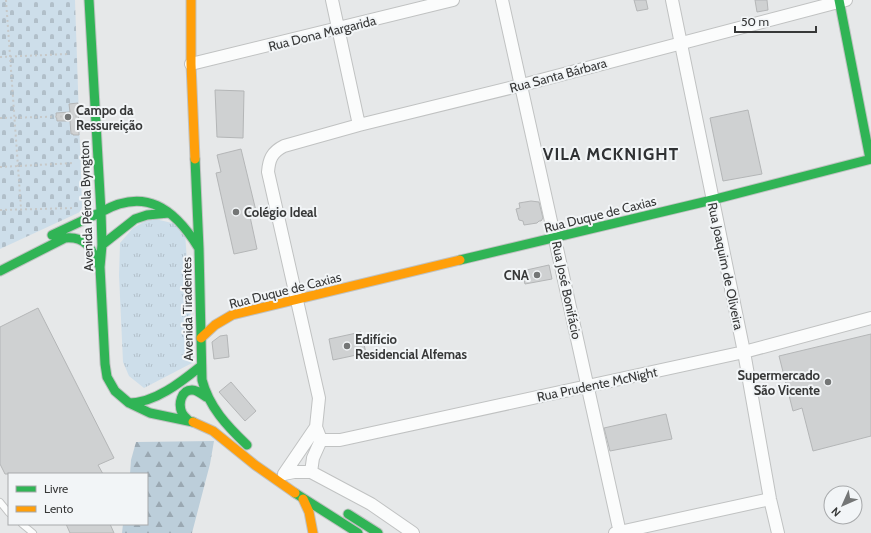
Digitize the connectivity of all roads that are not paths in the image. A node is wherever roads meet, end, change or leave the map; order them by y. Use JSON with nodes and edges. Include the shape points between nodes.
{"nodes":[{"id":1,"x":89,"y":0,"type":"edge"},
{"id":2,"x":191,"y":0,"type":"edge"},
{"id":3,"x":332,"y":0,"type":"edge"},
{"id":4,"x":453,"y":0,"type":"edge"},
{"id":5,"x":502,"y":0,"type":"edge"},
{"id":6,"x":672,"y":0,"type":"edge"},
{"id":7,"x":842,"y":1,"type":"edge"},
{"id":8,"x":338,"y":29,"type":"junction"},
{"id":9,"x":681,"y":43,"type":"junction"},
{"id":10,"x":191,"y":64,"type":"junction"},
{"id":11,"x":522,"y":85,"type":"junction"},
{"id":12,"x":358,"y":125,"type":"junction"},
{"id":13,"x":871,"y":160,"type":"edge"},
{"id":14,"x":712,"y":200,"type":"junction"},
{"id":15,"x":101,"y":212,"type":"junction"},
{"id":16,"x":170,"y":213,"type":"junction"},
{"id":17,"x":556,"y":238,"type":"junction"},
{"id":18,"x":102,"y":245,"type":"junction"},
{"id":19,"x":26,"y":248,"type":"dead end"},
{"id":20,"x":198,"y":249,"type":"junction"},
{"id":21,"x":100,"y":267,"type":"junction"},
{"id":22,"x":0,"y":271,"type":"edge"},
{"id":23,"x":297,"y":300,"type":"junction"},
{"id":24,"x":871,"y":318,"type":"edge"},
{"id":25,"x":201,"y":338,"type":"junction"},
{"id":26,"x":744,"y":352,"type":"junction"},
{"id":27,"x":201,"y":366,"type":"junction"},
{"id":28,"x":587,"y":386,"type":"junction"},
{"id":29,"x":207,"y":397,"type":"junction"},
{"id":30,"x":129,"y":403,"type":"junction"},
{"id":31,"x":188,"y":420,"type":"junction"},
{"id":32,"x":316,"y":427,"type":"junction"},
{"id":33,"x":321,"y":440,"type":"junction"},
{"id":34,"x":254,"y":451,"type":"dead end"},
{"id":35,"x":281,"y":472,"type":"junction"},
{"id":36,"x":311,"y":472,"type":"junction"},
{"id":37,"x":297,"y":482,"type":"dead end"},
{"id":38,"x":317,"y":495,"type":"dead end"},
{"id":39,"x":303,"y":499,"type":"junction"},
{"id":40,"x":770,"y":499,"type":"junction"},
{"id":41,"x":0,"y":502,"type":"edge"},
{"id":42,"x":340,"y":509,"type":"dead end"},
{"id":43,"x":322,"y":510,"type":"junction"},
{"id":44,"x":8,"y":512,"type":"edge"},
{"id":45,"x":23,"y":525,"type":"edge"},
{"id":46,"x":33,"y":533,"type":"edge"},
{"id":47,"x":313,"y":533,"type":"edge"},
{"id":48,"x":358,"y":533,"type":"edge"},
{"id":49,"x":378,"y":533,"type":"edge"},
{"id":50,"x":413,"y":533,"type":"edge"},
{"id":51,"x":618,"y":533,"type":"edge"},
{"id":52,"x":778,"y":533,"type":"edge"}],
"edges":[{"from":1,"to":15,"type":"main road","name":"Avenida Pérola Byngton"},
{"from":2,"to":10,"type":"main road","name":"Avenida Tiradentes"},
{"from":3,"to":8,"type":"street"},
{"from":4,"to":8,"type":"street","name":"Rua Dona Margarida"},
{"from":5,"to":11,"type":"street","name":"Rua José Bonifácio"},
{"from":6,"to":9,"type":"street","name":"Rua Joaquim de Oliveira"},
{"from":7,"to":9,"type":"street","name":"Rua Santa Bárbara"},
{"from":7,"to":13,"type":"main road"},
{"from":8,"to":10,"type":"street","name":"Rua Dona Margarida"},
{"from":8,"to":12,"type":"street"},
{"from":9,"to":11,"type":"street","name":"Rua Santa Bárbara"},
{"from":9,"to":14,"type":"street","name":"Rua Joaquim de Oliveira"},
{"from":10,"to":20,"type":"main road","name":"Avenida Tiradentes"},
{"from":11,"to":12,"type":"street","name":"Rua Santa Bárbara"},
{"from":11,"to":17,"type":"street","name":"Rua José Bonifácio"},
{"from":12,"to":23,"type":"street","name":"Rua Santa Bárbara","via":[[284,146],[271,156],[268,172]]},
{"from":13,"to":14,"type":"main road","name":"Rua Duque de Caxias"},
{"from":14,"to":17,"type":"main road","name":"Rua Duque de Caxias"},
{"from":14,"to":26,"type":"street","name":"Rua Joaquim de Oliveira"},
{"from":15,"to":16,"type":"main road","via":[[125,202],[142,202],[163,208]]},
{"from":15,"to":18,"type":"main road","name":"Avenida Pérola Byngton"},
{"from":15,"to":19,"type":"main road"},
{"from":16,"to":18,"type":"main road","via":[[134,219]]},
{"from":16,"to":20,"type":"main road","via":[[183,224]]},
{"from":17,"to":23,"type":"main road","name":"Rua Duque de Caxias"},
{"from":17,"to":28,"type":"street","name":"Rua José Bonifácio"},
{"from":18,"to":21,"type":"main road","name":"Avenida Pérola Byngton"},
{"from":20,"to":25,"type":"main road","name":"Avenida Tiradentes"},
{"from":21,"to":22,"type":"main road","via":[[86,243],[80,238],[72,237],[65,238]]},
{"from":21,"to":30,"type":"main road","name":"Avenida Pérola Byngton","via":[[107,377],[115,391]]},
{"from":23,"to":25,"type":"main road","name":"Rua Duque de Caxias","via":[[232,315],[211,328]]},
{"from":23,"to":32,"type":"street","via":[[319,398]]},
{"from":24,"to":26,"type":"street","name":"Rua Prudente McNight"},
{"from":25,"to":27,"type":"main road","name":"Avenida Tiradentes"},
{"from":26,"to":28,"type":"street","name":"Rua Prudente McNight"},
{"from":26,"to":40,"type":"street","name":"Rua Joaquim de Oliveira"},
{"from":27,"to":29,"type":"main road","name":"Avenida Tiradentes"},
{"from":27,"to":30,"type":"main road","via":[[151,398]]},
{"from":28,"to":33,"type":"street","name":"Rua Prudente McNight","via":[[340,440]]},
{"from":28,"to":51,"type":"street","name":"Rua José Bonifácio"},
{"from":29,"to":31,"type":"main road","via":[[190,390],[185,392],[180,406]]},
{"from":29,"to":34,"type":"main road","name":"Avenida Tiradentes","via":[[232,431]]},
{"from":30,"to":31,"type":"main road","via":[[150,413]]},
{"from":31,"to":39,"type":"main road","via":[[213,431],[254,465]]},
{"from":32,"to":33,"type":"street"},
{"from":32,"to":35,"type":"street"},
{"from":33,"to":36,"type":"street","via":[[313,458]]},
{"from":35,"to":36,"type":"street"},
{"from":35,"to":37,"type":"main road"},
{"from":36,"to":50,"type":"street","via":[[371,504]]},
{"from":38,"to":43,"type":"main road"},
{"from":39,"to":43,"type":"main road"},
{"from":39,"to":47,"type":"main road","via":[[309,512]]},
{"from":40,"to":51,"type":"street"},
{"from":40,"to":52,"type":"street","name":"Rua Joaquim de Oliveira"},
{"from":41,"to":44,"type":"lane"},
{"from":42,"to":49,"type":"main road"},
{"from":43,"to":47,"type":"main road"},
{"from":43,"to":48,"type":"main road"},
{"from":45,"to":46,"type":"lane"}]}
